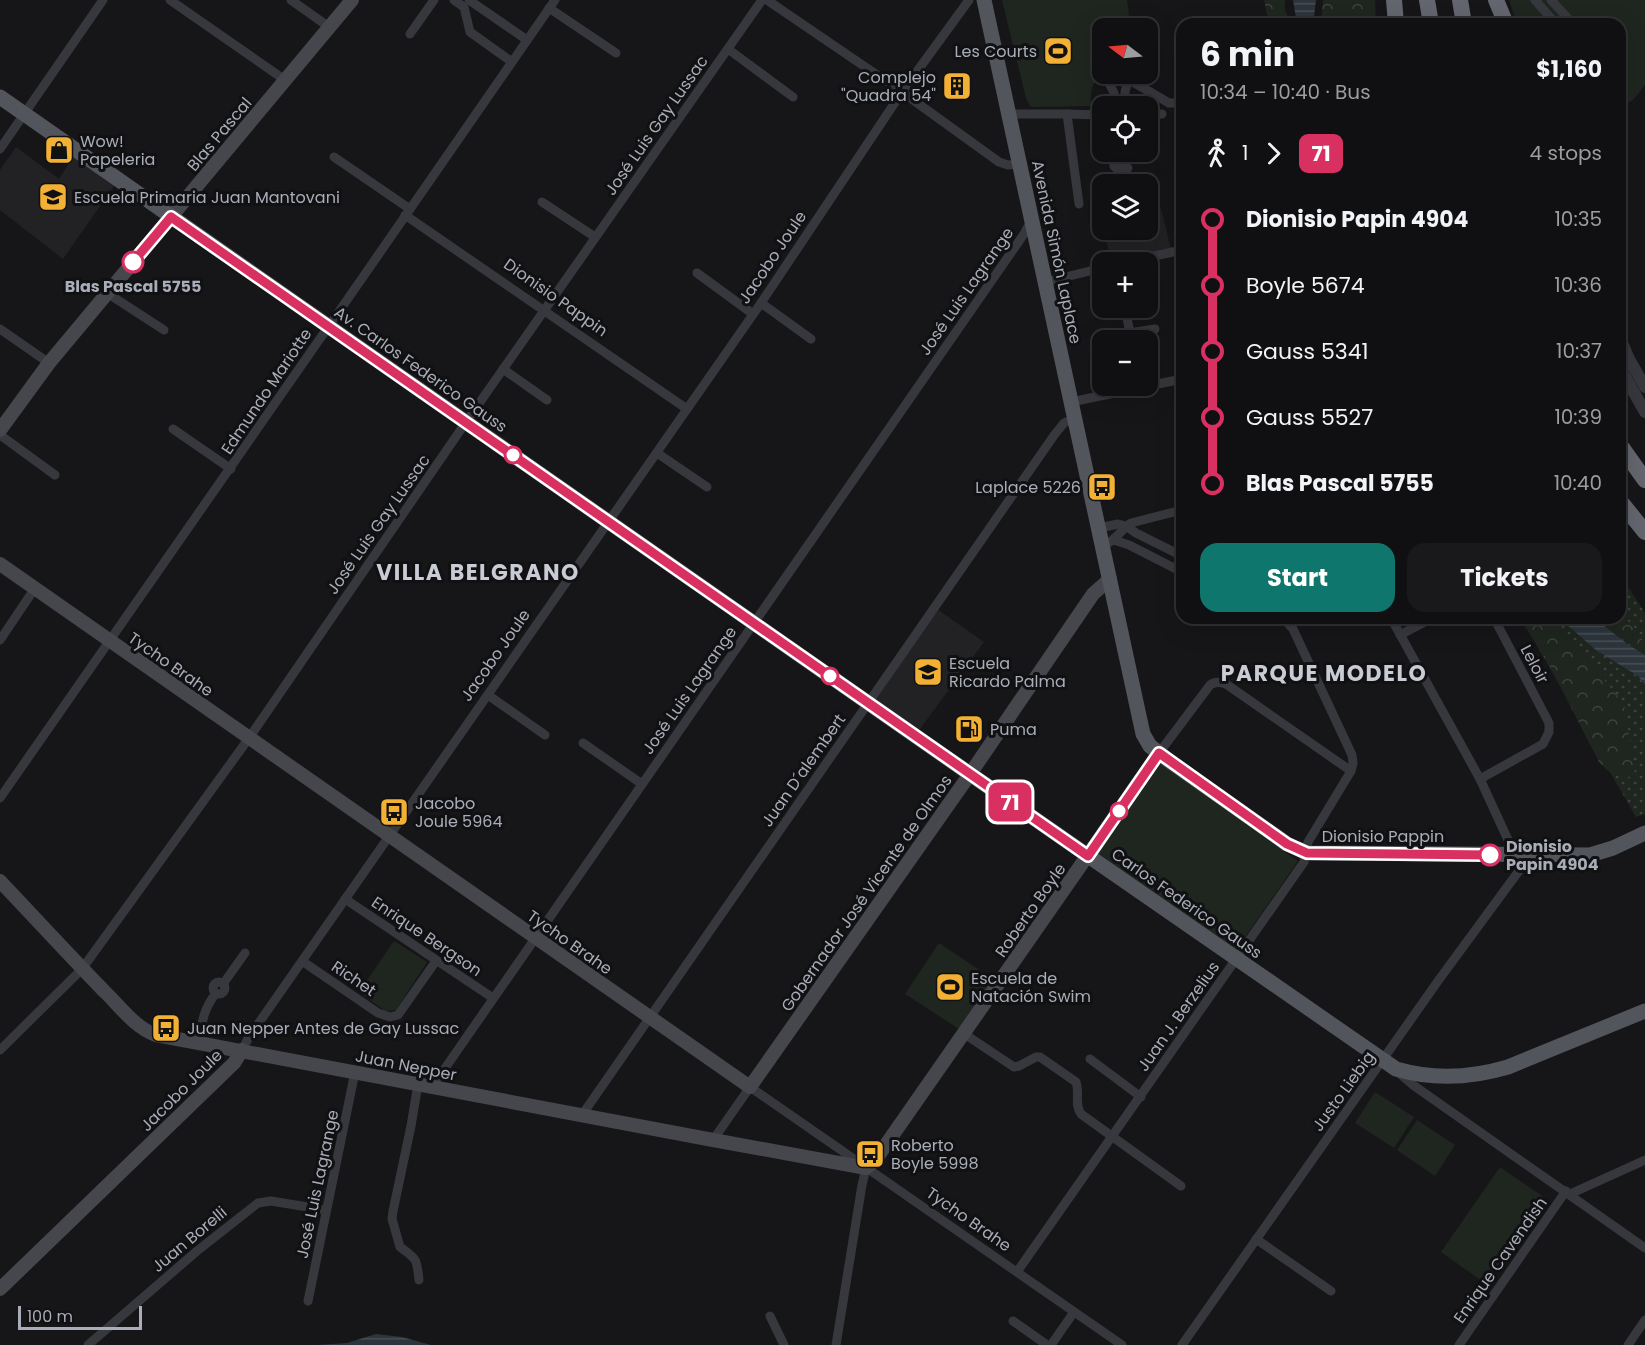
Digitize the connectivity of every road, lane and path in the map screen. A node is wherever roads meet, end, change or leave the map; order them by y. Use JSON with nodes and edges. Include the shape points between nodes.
{"nodes":[{"id":1,"x":103,"y":0,"type":"edge"},
{"id":2,"x":170,"y":0,"type":"edge"},
{"id":3,"x":291,"y":0,"type":"edge"},
{"id":4,"x":352,"y":0,"type":"edge"},
{"id":5,"x":434,"y":0,"type":"edge"},
{"id":6,"x":454,"y":0,"type":"edge"},
{"id":7,"x":762,"y":0,"type":"edge"},
{"id":8,"x":767,"y":0,"type":"edge"},
{"id":9,"x":969,"y":0,"type":"edge"},
{"id":10,"x":984,"y":0,"type":"edge"},
{"id":11,"x":1394,"y":0,"type":"edge"},
{"id":12,"x":1427,"y":0,"type":"edge"},
{"id":13,"x":1460,"y":0,"type":"edge"},
{"id":14,"x":1496,"y":0,"type":"edge"},
{"id":15,"x":1535,"y":0,"type":"edge"},
{"id":16,"x":1551,"y":0,"type":"edge"},
{"id":17,"x":467,"y":2,"type":"edge"},
{"id":18,"x":552,"y":4,"type":"edge"},
{"id":19,"x":1396,"y":18,"type":"edge"},
{"id":20,"x":1430,"y":18,"type":"edge"},
{"id":21,"x":1463,"y":18,"type":"edge"},
{"id":22,"x":1504,"y":18,"type":"edge"},
{"id":23,"x":1551,"y":18,"type":"edge"},
{"id":24,"x":1568,"y":18,"type":"edge"},
{"id":25,"x":329,"y":27,"type":"junction"},
{"id":26,"x":410,"y":34,"type":"dead end"},
{"id":27,"x":527,"y":40,"type":"junction"},
{"id":28,"x":728,"y":49,"type":"junction"},
{"id":29,"x":615,"y":53,"type":"dead end"},
{"id":30,"x":512,"y":62,"type":"junction"},
{"id":31,"x":285,"y":80,"type":"junction"},
{"id":32,"x":1136,"y":84,"type":"edge"},
{"id":33,"x":902,"y":92,"type":"junction"},
{"id":34,"x":0,"y":97,"type":"edge"},
{"id":35,"x":793,"y":97,"type":"dead end"},
{"id":36,"x":1176,"y":103,"type":"edge"},
{"id":37,"x":24,"y":114,"type":"junction"},
{"id":38,"x":1008,"y":114,"type":"junction"},
{"id":39,"x":1067,"y":114,"type":"junction"},
{"id":40,"x":1158,"y":114,"type":"edge"},
{"id":41,"x":1162,"y":114,"type":"dead end"},
{"id":42,"x":1092,"y":115,"type":"edge"},
{"id":43,"x":0,"y":149,"type":"edge"},
{"id":44,"x":334,"y":157,"type":"dead end"},
{"id":45,"x":1113,"y":162,"type":"edge"},
{"id":46,"x":1019,"y":164,"type":"junction"},
{"id":47,"x":1128,"y":168,"type":"dead end"},
{"id":48,"x":542,"y":202,"type":"dead end"},
{"id":49,"x":1079,"y":204,"type":"dead end"},
{"id":50,"x":407,"y":212,"type":"junction"},
{"id":51,"x":171,"y":217,"type":"junction"},
{"id":52,"x":1032,"y":220,"type":"junction"},
{"id":53,"x":596,"y":237,"type":"junction"},
{"id":54,"x":1176,"y":251,"type":"edge"},
{"id":55,"x":1158,"y":255,"type":"edge"},
{"id":56,"x":1092,"y":270,"type":"edge"},
{"id":57,"x":697,"y":273,"type":"dead end"},
{"id":58,"x":1045,"y":282,"type":"junction"},
{"id":59,"x":107,"y":293,"type":"junction"},
{"id":60,"x":761,"y":303,"type":"junction"},
{"id":61,"x":544,"y":311,"type":"junction"},
{"id":62,"x":753,"y":314,"type":"junction"},
{"id":63,"x":1127,"y":318,"type":"edge"},
{"id":64,"x":328,"y":326,"type":"junction"},
{"id":65,"x":0,"y":329,"type":"edge"},
{"id":66,"x":1155,"y":329,"type":"dead end"},
{"id":67,"x":164,"y":330,"type":"dead end"},
{"id":68,"x":811,"y":339,"type":"dead end"},
{"id":69,"x":1626,"y":352,"type":"edge"},
{"id":70,"x":49,"y":363,"type":"junction"},
{"id":71,"x":503,"y":369,"type":"junction"},
{"id":72,"x":1626,"y":379,"type":"edge"},
{"id":73,"x":1176,"y":380,"type":"edge"},
{"id":74,"x":1645,"y":387,"type":"edge"},
{"id":75,"x":547,"y":400,"type":"dead end"},
{"id":76,"x":1071,"y":402,"type":"junction"},
{"id":77,"x":687,"y":409,"type":"junction"},
{"id":78,"x":1645,"y":412,"type":"edge"},
{"id":79,"x":1075,"y":418,"type":"junction"},
{"id":80,"x":466,"y":422,"type":"junction"},
{"id":81,"x":173,"y":429,"type":"dead end"},
{"id":82,"x":0,"y":430,"type":"edge"},
{"id":83,"x":0,"y":435,"type":"edge"},
{"id":84,"x":1626,"y":449,"type":"edge"},
{"id":85,"x":1626,"y":452,"type":"edge"},
{"id":86,"x":657,"y":453,"type":"junction"},
{"id":87,"x":1645,"y":467,"type":"edge"},
{"id":88,"x":231,"y":469,"type":"junction"},
{"id":89,"x":55,"y":475,"type":"dead end"},
{"id":90,"x":1645,"y":480,"type":"edge"},
{"id":91,"x":706,"y":487,"type":"dead end"},
{"id":92,"x":1626,"y":509,"type":"edge"},
{"id":93,"x":1176,"y":511,"type":"edge"},
{"id":94,"x":1626,"y":518,"type":"edge"},
{"id":95,"x":608,"y":522,"type":"junction"},
{"id":96,"x":1126,"y":526,"type":"junction"},
{"id":97,"x":1099,"y":528,"type":"junction"},
{"id":98,"x":1645,"y":533,"type":"edge"},
{"id":99,"x":1108,"y":543,"type":"junction"},
{"id":100,"x":1176,"y":553,"type":"edge"},
{"id":101,"x":0,"y":564,"type":"edge"},
{"id":102,"x":1176,"y":569,"type":"edge"},
{"id":103,"x":1110,"y":579,"type":"junction"},
{"id":104,"x":35,"y":588,"type":"junction"},
{"id":105,"x":754,"y":623,"type":"junction"},
{"id":106,"x":1288,"y":624,"type":"edge"},
{"id":107,"x":1394,"y":624,"type":"edge"},
{"id":108,"x":1421,"y":624,"type":"edge"},
{"id":109,"x":1497,"y":624,"type":"edge"},
{"id":110,"x":1400,"y":635,"type":"junction"},
{"id":111,"x":0,"y":640,"type":"edge"},
{"id":112,"x":110,"y":642,"type":"junction"},
{"id":113,"x":488,"y":695,"type":"junction"},
{"id":114,"x":868,"y":703,"type":"junction"},
{"id":115,"x":545,"y":735,"type":"dead end"},
{"id":116,"x":249,"y":738,"type":"junction"},
{"id":117,"x":583,"y":743,"type":"dead end"},
{"id":118,"x":1348,"y":746,"type":"junction"},
{"id":119,"x":1159,"y":753,"type":"junction"},
{"id":120,"x":1333,"y":757,"type":"junction"},
{"id":121,"x":1351,"y":771,"type":"junction"},
{"id":122,"x":970,"y":774,"type":"junction"},
{"id":123,"x":1480,"y":779,"type":"junction"},
{"id":124,"x":642,"y":784,"type":"junction"},
{"id":125,"x":0,"y":798,"type":"edge"},
{"id":126,"x":1640,"y":835,"type":"edge"},
{"id":127,"x":389,"y":836,"type":"junction"},
{"id":128,"x":1307,"y":853,"type":"junction"},
{"id":129,"x":1522,"y":855,"type":"junction"},
{"id":130,"x":1088,"y":856,"type":"junction"},
{"id":131,"x":0,"y":881,"type":"edge"},
{"id":132,"x":345,"y":899,"type":"junction"},
{"id":133,"x":535,"y":938,"type":"junction"},
{"id":134,"x":245,"y":953,"type":"dead end"},
{"id":135,"x":1237,"y":958,"type":"junction"},
{"id":136,"x":302,"y":961,"type":"junction"},
{"id":137,"x":436,"y":961,"type":"junction"},
{"id":138,"x":82,"y":969,"type":"junction"},
{"id":139,"x":493,"y":998,"type":"junction"},
{"id":140,"x":1645,"y":1011,"type":"edge"},
{"id":141,"x":650,"y":1017,"type":"junction"},
{"id":142,"x":963,"y":1033,"type":"junction"},
{"id":143,"x":199,"y":1042,"type":"junction"},
{"id":144,"x":0,"y":1050,"type":"edge"},
{"id":145,"x":242,"y":1050,"type":"junction"},
{"id":146,"x":1090,"y":1059,"type":"dead end"},
{"id":147,"x":1387,"y":1064,"type":"junction"},
{"id":148,"x":355,"y":1072,"type":"junction"},
{"id":149,"x":1424,"y":1075,"type":"junction"},
{"id":150,"x":425,"y":1086,"type":"junction"},
{"id":151,"x":750,"y":1087,"type":"junction"},
{"id":152,"x":1426,"y":1094,"type":"junction"},
{"id":153,"x":1140,"y":1097,"type":"junction"},
{"id":154,"x":582,"y":1115,"type":"junction"},
{"id":155,"x":1112,"y":1137,"type":"junction"},
{"id":156,"x":713,"y":1140,"type":"junction"},
{"id":157,"x":1645,"y":1160,"type":"edge"},
{"id":158,"x":866,"y":1168,"type":"junction"},
{"id":159,"x":1181,"y":1186,"type":"dead end"},
{"id":160,"x":1568,"y":1193,"type":"junction"},
{"id":161,"x":326,"y":1210,"type":"junction"},
{"id":162,"x":1256,"y":1239,"type":"junction"},
{"id":163,"x":1645,"y":1248,"type":"edge"},
{"id":164,"x":1017,"y":1272,"type":"junction"},
{"id":165,"x":419,"y":1280,"type":"dead end"},
{"id":166,"x":0,"y":1289,"type":"edge"},
{"id":167,"x":1331,"y":1291,"type":"dead end"},
{"id":168,"x":308,"y":1301,"type":"dead end"},
{"id":169,"x":1074,"y":1312,"type":"junction"},
{"id":170,"x":770,"y":1316,"type":"dead end"},
{"id":171,"x":1645,"y":1320,"type":"edge"},
{"id":172,"x":1013,"y":1321,"type":"dead end"},
{"id":173,"x":88,"y":1345,"type":"edge"},
{"id":174,"x":784,"y":1345,"type":"edge"},
{"id":175,"x":836,"y":1345,"type":"edge"},
{"id":176,"x":1049,"y":1345,"type":"edge"},
{"id":177,"x":1122,"y":1345,"type":"edge"},
{"id":178,"x":1182,"y":1345,"type":"edge"},
{"id":179,"x":1459,"y":1345,"type":"edge"},
{"id":180,"x":1628,"y":1345,"type":"edge"}],
"edges":[{"from":1,"to":37,"type":"street"},
{"from":2,"to":31,"type":"street"},
{"from":3,"to":25,"type":"street"},
{"from":4,"to":25,"type":"main road","name":"Blas Pascal"},
{"from":5,"to":26,"type":"street"},
{"from":6,"to":17,"type":"street"},
{"from":7,"to":28,"type":"street","name":"José Luis Gay Lussac"},
{"from":8,"to":33,"type":"street"},
{"from":9,"to":33,"type":"street","name":"Jacobo Joule"},
{"from":10,"to":38,"type":"main road","name":"Avenida Simón Laplace"},
{"from":11,"to":19,"type":"highway"},
{"from":12,"to":20,"type":"highway"},
{"from":13,"to":21,"type":"highway"},
{"from":14,"to":22,"type":"highway"},
{"from":15,"to":23,"type":"street"},
{"from":16,"to":24,"type":"street"},
{"from":17,"to":27,"type":"street"},
{"from":17,"to":30,"type":"street","via":[[470,32]]},
{"from":18,"to":27,"type":"street","name":"Edmundo Mariotte"},
{"from":18,"to":29,"type":"street"},
{"from":25,"to":31,"type":"main road","name":"Blas Pascal"},
{"from":27,"to":30,"type":"street","name":"Edmundo Mariotte"},
{"from":28,"to":35,"type":"street"},
{"from":28,"to":53,"type":"street","name":"José Luis Gay Lussac"},
{"from":30,"to":50,"type":"street","name":"Edmundo Mariotte"},
{"from":31,"to":51,"type":"main road","name":"Blas Pascal"},
{"from":32,"to":36,"type":"street","via":[[1169,103]]},
{"from":33,"to":46,"type":"street","via":[[999,162]]},
{"from":33,"to":60,"type":"street","name":"Jacobo Joule"},
{"from":34,"to":37,"type":"main road","name":"Av. Carlos Federico Gauss"},
{"from":37,"to":43,"type":"street"},
{"from":37,"to":51,"type":"main road","name":"Av. Carlos Federico Gauss"},
{"from":38,"to":39,"type":"street"},
{"from":38,"to":46,"type":"main road","name":"Avenida Simón Laplace"},
{"from":39,"to":42,"type":"street"},
{"from":39,"to":49,"type":"street"},
{"from":40,"to":41,"type":"street"},
{"from":44,"to":50,"type":"street","name":"Dionisio Pappin"},
{"from":45,"to":47,"type":"street","via":[[1116,168]]},
{"from":46,"to":52,"type":"main road","name":"Avenida Simón Laplace"},
{"from":48,"to":53,"type":"street"},
{"from":50,"to":61,"type":"street","name":"Dionisio Pappin"},
{"from":50,"to":64,"type":"street","name":"Edmundo Mariotte"},
{"from":51,"to":59,"type":"main road","name":"Blas Pascal"},
{"from":51,"to":64,"type":"main road","name":"Av. Carlos Federico Gauss"},
{"from":52,"to":58,"type":"main road","name":"Avenida Simón Laplace"},
{"from":52,"to":105,"type":"street","name":"José Luis Lagrange"},
{"from":53,"to":61,"type":"street","name":"José Luis Gay Lussac"},
{"from":54,"to":55,"type":"street"},
{"from":56,"to":58,"type":"street"},
{"from":57,"to":62,"type":"street"},
{"from":58,"to":76,"type":"main road","name":"Avenida Simón Laplace"},
{"from":59,"to":67,"type":"street"},
{"from":59,"to":70,"type":"main road","name":"Blas Pascal"},
{"from":60,"to":62,"type":"street","name":"Jacobo Joule"},
{"from":60,"to":68,"type":"street"},
{"from":61,"to":71,"type":"street","name":"José Luis Gay Lussac"},
{"from":61,"to":77,"type":"street","name":"Dionisio Pappin"},
{"from":62,"to":77,"type":"street","name":"Jacobo Joule"},
{"from":63,"to":66,"type":"street","via":[[1130,333]]},
{"from":64,"to":80,"type":"main road","name":"Av. Carlos Federico Gauss"},
{"from":64,"to":88,"type":"street","name":"Edmundo Mariotte"},
{"from":65,"to":70,"type":"street"},
{"from":69,"to":74,"type":"street"},
{"from":70,"to":82,"type":"main road","name":"Blas Pascal"},
{"from":71,"to":75,"type":"street"},
{"from":71,"to":80,"type":"street","name":"José Luis Gay Lussac"},
{"from":72,"to":78,"type":"street"},
{"from":73,"to":76,"type":"street"},
{"from":76,"to":79,"type":"main road","name":"Avenida Simón Laplace"},
{"from":77,"to":86,"type":"street","name":"Jacobo Joule"},
{"from":79,"to":97,"type":"main road","name":"Avenida Simón Laplace"},
{"from":79,"to":114,"type":"street","name":"Juan D´alembert","via":[[1054,434]]},
{"from":80,"to":95,"type":"main road","name":"Av. Carlos Federico Gauss"},
{"from":80,"to":116,"type":"street","name":"José Luis Gay Lussac"},
{"from":81,"to":88,"type":"street"},
{"from":83,"to":89,"type":"street"},
{"from":84,"to":87,"type":"highway"},
{"from":85,"to":90,"type":"highway"},
{"from":86,"to":91,"type":"street"},
{"from":86,"to":95,"type":"street","name":"Jacobo Joule"},
{"from":88,"to":112,"type":"street","name":"Edmundo Mariotte"},
{"from":92,"to":98,"type":"highway"},
{"from":93,"to":96,"type":"street"},
{"from":94,"to":98,"type":"highway"},
{"from":95,"to":105,"type":"main road","name":"Av. Carlos Federico Gauss"},
{"from":95,"to":113,"type":"street","name":"Jacobo Joule"},
{"from":96,"to":97,"type":"street"},
{"from":96,"to":99,"type":"street"},
{"from":96,"to":100,"type":"street"},
{"from":97,"to":99,"type":"main road","name":"Avenida Simón Laplace"},
{"from":99,"to":102,"type":"street","via":[[1129,545]]},
{"from":99,"to":103,"type":"main road","name":"Avenida Simón Laplace"},
{"from":101,"to":104,"type":"main road","name":"Tycho Brahe"},
{"from":103,"to":119,"type":"main road","name":"Avenida Simón Laplace","via":[[1144,738]]},
{"from":103,"to":122,"type":"main road","name":"Gobernador José Vicente de Olmos","via":[[1093,594]]},
{"from":104,"to":111,"type":"street"},
{"from":104,"to":112,"type":"main road","name":"Tycho Brahe"},
{"from":105,"to":114,"type":"main road","name":"Av. Carlos Federico Gauss"},
{"from":105,"to":124,"type":"street","name":"José Luis Lagrange"},
{"from":106,"to":118,"type":"street"},
{"from":107,"to":110,"type":"street"},
{"from":108,"to":110,"type":"street"},
{"from":109,"to":123,"type":"street","name":"Leloir","via":[[1549,723],[1549,732],[1543,744]]},
{"from":110,"to":123,"type":"street"},
{"from":112,"to":116,"type":"main road","name":"Tycho Brahe"},
{"from":112,"to":125,"type":"street","name":"Edmundo Mariotte"},
{"from":113,"to":115,"type":"street"},
{"from":113,"to":127,"type":"street","name":"Jacobo Joule"},
{"from":114,"to":122,"type":"main road","name":"Av. Carlos Federico Gauss"},
{"from":114,"to":141,"type":"street","name":"Juan D´alembert"},
{"from":116,"to":127,"type":"main road","name":"Tycho Brahe"},
{"from":116,"to":138,"type":"street","name":"José Luis Gay Lussac"},
{"from":117,"to":124,"type":"street"},
{"from":118,"to":120,"type":"street","via":[[1345,756]]},
{"from":118,"to":121,"type":"street","via":[[1353,759]]},
{"from":119,"to":120,"type":"street","name":"Roberto Boyle","via":[[1213,682],[1226,684]]},
{"from":119,"to":128,"type":"main road","name":"Dionisio Pappin","via":[[1287,844]]},
{"from":119,"to":130,"type":"main road","name":"Roberto Boyle"},
{"from":120,"to":121,"type":"street"},
{"from":121,"to":128,"type":"street","name":"Juan J. Berzelius","via":[[1308,842]]},
{"from":122,"to":130,"type":"main road","name":"Carlos Federico Gauss"},
{"from":122,"to":151,"type":"main road","name":"Gobernador José Vicente de Olmos"},
{"from":123,"to":129,"type":"street"},
{"from":124,"to":133,"type":"street","name":"José Luis Lagrange"},
{"from":126,"to":129,"type":"main road","name":"Dionisio Pappin","via":[[1590,855]]},
{"from":127,"to":132,"type":"street","name":"Jacobo Joule"},
{"from":127,"to":133,"type":"main road","name":"Tycho Brahe"},
{"from":128,"to":129,"type":"main road","name":"Dionisio Pappin"},
{"from":128,"to":135,"type":"street","name":"Juan J. Berzelius"},
{"from":129,"to":147,"type":"street","name":"Justo Liebig","via":[[1521,868],[1438,981]]},
{"from":130,"to":135,"type":"main road","name":"Carlos Federico Gauss"},
{"from":130,"to":142,"type":"main road","name":"Roberto Boyle"},
{"from":131,"to":138,"type":"main road","name":"Juan Nepper"},
{"from":132,"to":136,"type":"street","name":"Jacobo Joule"},
{"from":132,"to":137,"type":"street","name":"Enrique Bergson"},
{"from":133,"to":139,"type":"street","name":"José Luis Lagrange"},
{"from":133,"to":141,"type":"main road","name":"Tycho Brahe"},
{"from":134,"to":143,"type":"street","via":[[223,984],[224,993],[216,993],[203,1014]]},
{"from":135,"to":147,"type":"main road","name":"Carlos Federico Gauss"},
{"from":135,"to":153,"type":"street","name":"Juan J. Berzelius"},
{"from":136,"to":137,"type":"street","name":"Richet","via":[[378,1013],[390,1017],[398,1015]]},
{"from":136,"to":145,"type":"street","name":"Jacobo Joule"},
{"from":137,"to":139,"type":"street","name":"Enrique Bergson"},
{"from":138,"to":143,"type":"main road","name":"Juan Nepper","via":[[149,1032]]},
{"from":138,"to":144,"type":"street","name":"José Luis Gay Lussac"},
{"from":139,"to":150,"type":"street","name":"José Luis Lagrange"},
{"from":140,"to":149,"type":"main road","via":[[1486,1074]]},
{"from":141,"to":151,"type":"main road","name":"Tycho Brahe"},
{"from":141,"to":154,"type":"street","name":"Juan D´alembert"},
{"from":142,"to":155,"type":"street","via":[[1014,1067],[1036,1057],[1076,1082],[1077,1108]]},
{"from":142,"to":158,"type":"main road","name":"Roberto Boyle"},
{"from":143,"to":145,"type":"main road","name":"Juan Nepper"},
{"from":145,"to":148,"type":"main road","name":"Juan Nepper"},
{"from":145,"to":166,"type":"main road","name":"Jacobo Joule","via":[[234,1063]]},
{"from":146,"to":153,"type":"street"},
{"from":147,"to":149,"type":"main road"},
{"from":147,"to":152,"type":"street","name":"Carlos Federico Gauss"},
{"from":147,"to":162,"type":"street","name":"Justo Liebig"},
{"from":148,"to":150,"type":"main road","name":"Juan Nepper"},
{"from":148,"to":161,"type":"street","name":"José Luis Lagrange"},
{"from":149,"to":152,"type":"street","via":[[1419,1085]]},
{"from":150,"to":154,"type":"main road","name":"Juan Nepper"},
{"from":150,"to":165,"type":"street","via":[[411,1126],[392,1219],[400,1247],[414,1256]]},
{"from":151,"to":156,"type":"street","name":"Gobernador José Vicente de Olmos"},
{"from":151,"to":158,"type":"street","name":"Tycho Brahe"},
{"from":152,"to":160,"type":"street","name":"Carlos Federico Gauss"},
{"from":153,"to":155,"type":"street","name":"Juan J. Berzelius"},
{"from":154,"to":156,"type":"main road","name":"Juan Nepper"},
{"from":155,"to":159,"type":"street"},
{"from":155,"to":164,"type":"street","name":"Juan J. Berzelius"},
{"from":156,"to":158,"type":"main road","name":"Juan Nepper"},
{"from":157,"to":160,"type":"street"},
{"from":158,"to":164,"type":"street","name":"Tycho Brahe"},
{"from":158,"to":175,"type":"street","name":"Roberto Boyle"},
{"from":160,"to":163,"type":"street","name":"Carlos Federico Gauss"},
{"from":160,"to":179,"type":"street","name":"Enrique Cavendish"},
{"from":161,"to":168,"type":"street","name":"José Luis Lagrange"},
{"from":161,"to":173,"type":"street","name":"Juan Borelli","via":[[271,1201],[258,1203]]},
{"from":162,"to":167,"type":"street"},
{"from":162,"to":178,"type":"street","name":"Justo Liebig"},
{"from":164,"to":169,"type":"street","name":"Tycho Brahe"},
{"from":169,"to":176,"type":"street"},
{"from":169,"to":177,"type":"street","name":"Tycho Brahe"},
{"from":170,"to":174,"type":"street"},
{"from":171,"to":180,"type":"street"},
{"from":172,"to":176,"type":"street"}]}
